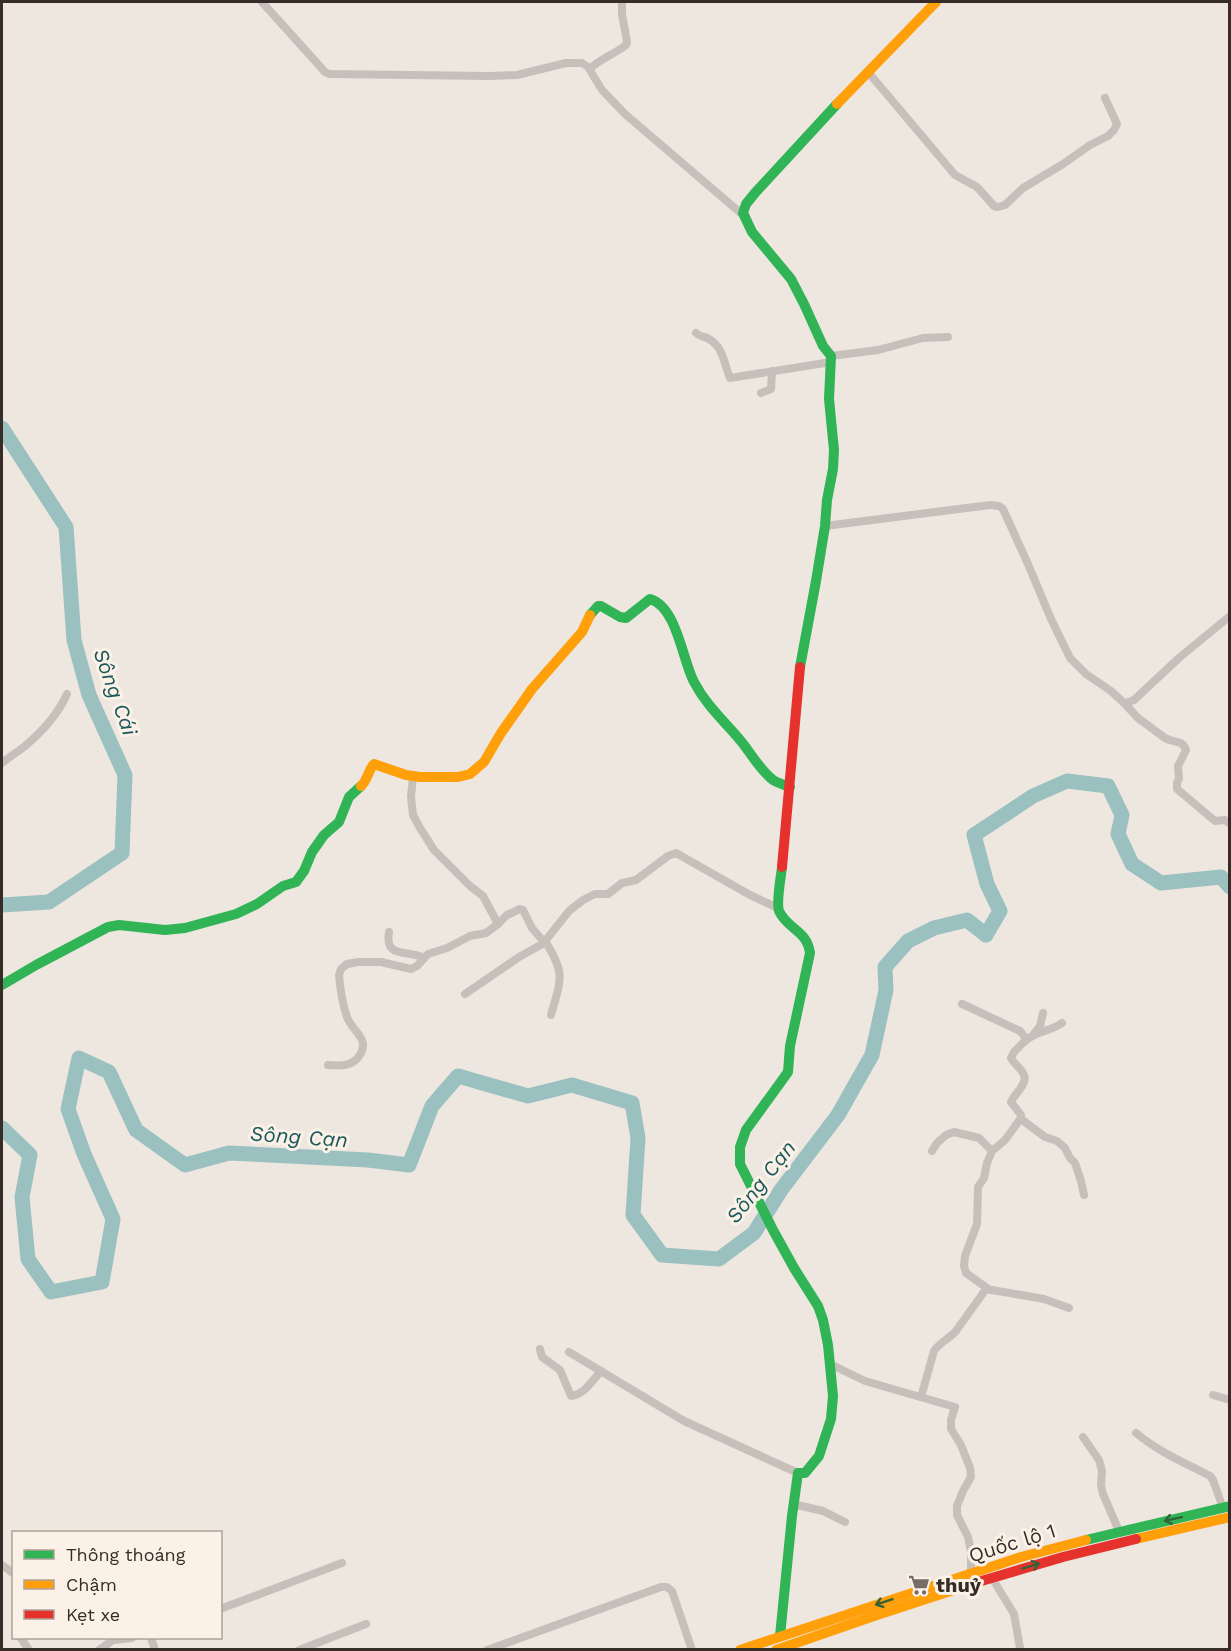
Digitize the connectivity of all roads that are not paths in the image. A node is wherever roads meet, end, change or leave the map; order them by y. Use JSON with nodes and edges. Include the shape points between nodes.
{"nodes":[{"id":1,"x":262,"y":2,"type":"edge"},
{"id":2,"x":622,"y":2,"type":"edge"},
{"id":3,"x":936,"y":2,"type":"edge"},
{"id":4,"x":590,"y":69,"type":"junction"},
{"id":5,"x":868,"y":72,"type":"junction"},
{"id":6,"x":1105,"y":98,"type":"dead end"},
{"id":7,"x":743,"y":215,"type":"junction"},
{"id":8,"x":696,"y":333,"type":"dead end"},
{"id":9,"x":948,"y":337,"type":"dead end"},
{"id":10,"x":831,"y":359,"type":"junction"},
{"id":11,"x":772,"y":371,"type":"junction"},
{"id":12,"x":761,"y":393,"type":"dead end"},
{"id":13,"x":825,"y":526,"type":"junction"},
{"id":14,"x":1230,"y":616,"type":"edge"},
{"id":15,"x":67,"y":694,"type":"dead end"},
{"id":16,"x":1124,"y":703,"type":"junction"},
{"id":17,"x":2,"y":763,"type":"edge"},
{"id":18,"x":413,"y":777,"type":"junction"},
{"id":19,"x":790,"y":787,"type":"junction"},
{"id":20,"x":1230,"y":824,"type":"edge"},
{"id":21,"x":778,"y":908,"type":"junction"},
{"id":22,"x":498,"y":924,"type":"junction"},
{"id":23,"x":389,"y":932,"type":"dead end"},
{"id":24,"x":546,"y":941,"type":"junction"},
{"id":25,"x":424,"y":958,"type":"junction"},
{"id":26,"x":2,"y":985,"type":"edge"},
{"id":27,"x":465,"y":994,"type":"dead end"},
{"id":28,"x":962,"y":1004,"type":"dead end"},
{"id":29,"x":1043,"y":1013,"type":"dead end"},
{"id":30,"x":551,"y":1015,"type":"dead end"},
{"id":31,"x":1062,"y":1023,"type":"dead end"},
{"id":32,"x":1034,"y":1034,"type":"junction"},
{"id":33,"x":1025,"y":1041,"type":"junction"},
{"id":34,"x":328,"y":1065,"type":"dead end"},
{"id":35,"x":1021,"y":1119,"type":"junction"},
{"id":36,"x":932,"y":1151,"type":"dead end"},
{"id":37,"x":992,"y":1151,"type":"junction"},
{"id":38,"x":1084,"y":1194,"type":"dead end"},
{"id":39,"x":987,"y":1288,"type":"junction"},
{"id":40,"x":1069,"y":1308,"type":"dead end"},
{"id":41,"x":540,"y":1348,"type":"dead end"},
{"id":42,"x":569,"y":1352,"type":"dead end"},
{"id":43,"x":830,"y":1364,"type":"junction"},
{"id":44,"x":601,"y":1371,"type":"junction"},
{"id":45,"x":1213,"y":1395,"type":"dead end"},
{"id":46,"x":921,"y":1397,"type":"junction"},
{"id":47,"x":1230,"y":1400,"type":"edge"},
{"id":48,"x":1136,"y":1433,"type":"dead end"},
{"id":49,"x":1083,"y":1437,"type":"dead end"},
{"id":50,"x":798,"y":1473,"type":"junction"},
{"id":51,"x":793,"y":1504,"type":"junction"},
{"id":52,"x":1227,"y":1510,"type":"edge"},
{"id":53,"x":845,"y":1522,"type":"dead end"},
{"id":54,"x":1119,"y":1531,"type":"junction"},
{"id":55,"x":342,"y":1563,"type":"dead end"},
{"id":56,"x":971,"y":1574,"type":"junction"},
{"id":57,"x":992,"y":1578,"type":"junction"},
{"id":58,"x":222,"y":1608,"type":"edge"},
{"id":59,"x":366,"y":1624,"type":"dead end"},
{"id":60,"x":780,"y":1636,"type":"junction"},
{"id":61,"x":113,"y":1639,"type":"edge"},
{"id":62,"x":499,"y":1647,"type":"edge"},
{"id":63,"x":1020,"y":1648,"type":"edge"},
{"id":64,"x":99,"y":1650,"type":"edge"},
{"id":65,"x":111,"y":1650,"type":"edge"},
{"id":66,"x":299,"y":1650,"type":"edge"},
{"id":67,"x":487,"y":1650,"type":"edge"},
{"id":68,"x":692,"y":1650,"type":"edge"},
{"id":69,"x":740,"y":1650,"type":"edge"},
{"id":70,"x":776,"y":1650,"type":"edge"}],
"edges":[{"from":1,"to":4,"type":"street","via":[[329,74],[517,75],[566,63]]},
{"from":2,"to":4,"type":"street","via":[[627,42]]},
{"from":3,"to":5,"type":"main road"},
{"from":4,"to":7,"type":"street","via":[[602,90],[625,114]]},
{"from":5,"to":6,"type":"street","via":[[955,175],[977,187],[998,207],[1114,130],[1117,124]]},
{"from":5,"to":7,"type":"main road","via":[[755,193]]},
{"from":7,"to":10,"type":"main road","via":[[800,294]]},
{"from":8,"to":11,"type":"street","via":[[719,349],[730,378]]},
{"from":9,"to":10,"type":"street","via":[[923,338]]},
{"from":10,"to":11,"type":"street"},
{"from":10,"to":13,"type":"main road","via":[[829,399],[834,450]]},
{"from":11,"to":12,"type":"street","via":[[771,389]]},
{"from":13,"to":16,"type":"street","via":[[999,506],[1070,658]]},
{"from":13,"to":19,"type":"main road","via":[[801,656]]},
{"from":14,"to":16,"type":"street","via":[[1134,700]]},
{"from":15,"to":17,"type":"street","via":[[49,723]]},
{"from":16,"to":20,"type":"street","via":[[1169,741],[1184,745],[1177,789],[1215,821]]},
{"from":18,"to":19,"type":"main road","via":[[470,774],[484,762],[532,689],[582,632],[594,608],[601,606],[626,618],[654,598],[674,626],[699,692],[769,776]]},
{"from":18,"to":22,"type":"street","via":[[413,814],[420,828],[434,850],[483,896]]},
{"from":18,"to":26,"type":"main road","via":[[371,766],[366,782],[349,797],[339,822],[324,835],[298,880],[256,904],[236,914],[185,928],[108,927]]},
{"from":19,"to":21,"type":"main road"},
{"from":21,"to":24,"type":"street","via":[[676,853],[636,880],[622,883],[608,894],[595,894],[583,900],[569,911]]},
{"from":21,"to":43,"type":"main road","via":[[808,943],[810,953],[788,1072],[746,1130],[740,1164],[818,1306]]},
{"from":22,"to":24,"type":"street","via":[[507,915],[523,910]]},
{"from":22,"to":25,"type":"street","via":[[486,933],[470,936]]},
{"from":23,"to":25,"type":"street","via":[[392,949]]},
{"from":24,"to":27,"type":"street"},
{"from":24,"to":30,"type":"street","via":[[560,969]]},
{"from":25,"to":34,"type":"street","via":[[411,969],[368,961],[341,969],[345,1014],[364,1047],[354,1062]]},
{"from":28,"to":33,"type":"street","via":[[1020,1031]]},
{"from":29,"to":32,"type":"street"},
{"from":31,"to":32,"type":"street"},
{"from":32,"to":33,"type":"street"},
{"from":33,"to":35,"type":"street","via":[[1011,1058],[1025,1078],[1011,1102]]},
{"from":35,"to":37,"type":"street"},
{"from":35,"to":38,"type":"street","via":[[1065,1148],[1075,1163]]},
{"from":36,"to":37,"type":"street","via":[[954,1132],[979,1138]]},
{"from":37,"to":39,"type":"street","via":[[978,1187],[977,1224],[964,1266],[966,1273]]},
{"from":39,"to":40,"type":"street"},
{"from":39,"to":46,"type":"street","via":[[956,1331],[937,1346]]},
{"from":41,"to":44,"type":"street","via":[[542,1357],[560,1370],[571,1396],[584,1391]]},
{"from":42,"to":44,"type":"street"},
{"from":43,"to":46,"type":"street","via":[[865,1381]]},
{"from":43,"to":50,"type":"main road","via":[[831,1419],[827,1433],[814,1463],[805,1473]]},
{"from":44,"to":50,"type":"street","via":[[684,1421]]},
{"from":45,"to":47,"type":"street"},
{"from":46,"to":56,"type":"street","via":[[955,1407],[951,1429],[961,1445],[971,1477],[957,1506],[957,1515],[968,1537]]},
{"from":48,"to":52,"type":"street","via":[[1169,1456],[1210,1476]]},
{"from":49,"to":54,"type":"street","via":[[1099,1460],[1103,1494]]},
{"from":50,"to":51,"type":"main road"},
{"from":51,"to":53,"type":"street","via":[[823,1511]]},
{"from":51,"to":60,"type":"main road"},
{"from":52,"to":54,"type":"main road","name":"Quốc lộ 1","one_way":true},
{"from":57,"to":52,"type":"main road","name":"Quốc lộ 1","one_way":true},
{"from":54,"to":56,"type":"main road","name":"Quốc lộ 1"},
{"from":55,"to":58,"type":"street"},
{"from":56,"to":60,"type":"main road","name":"Quốc lộ 1","one_way":true},
{"from":57,"to":63,"type":"street","via":[[1014,1614]]},
{"from":57,"to":70,"type":"main road","name":"Quốc lộ 1"},
{"from":59,"to":66,"type":"street"},
{"from":60,"to":69,"type":"main road","name":"Quốc lộ 1"},
{"from":61,"to":64,"type":"street"},
{"from":61,"to":65,"type":"street"},
{"from":62,"to":67,"type":"street"},
{"from":62,"to":68,"type":"street","via":[[667,1587],[672,1591]]}]}
